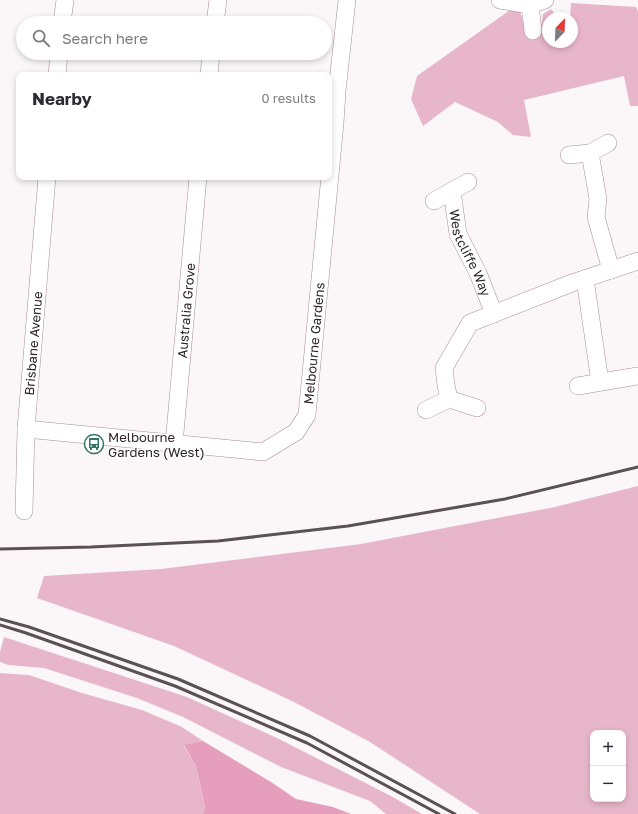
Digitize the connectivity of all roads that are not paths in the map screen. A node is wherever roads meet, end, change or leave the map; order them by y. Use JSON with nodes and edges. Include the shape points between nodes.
{"nodes":[{"id":1,"x":65,"y":0,"type":"edge"},
{"id":2,"x":218,"y":0,"type":"edge"},
{"id":3,"x":347,"y":0,"type":"edge"},
{"id":4,"x":500,"y":0,"type":"edge"},
{"id":5,"x":538,"y":3,"type":"edge"},
{"id":6,"x":63,"y":16,"type":"edge"},
{"id":7,"x":216,"y":16,"type":"edge"},
{"id":8,"x":534,"y":31,"type":"dead end"},
{"id":9,"x":58,"y":60,"type":"edge"},
{"id":10,"x":210,"y":60,"type":"edge"},
{"id":11,"x":57,"y":72,"type":"edge"},
{"id":12,"x":208,"y":72,"type":"edge"},
{"id":13,"x":608,"y":142,"type":"dead end"},
{"id":14,"x":590,"y":153,"type":"junction"},
{"id":15,"x":570,"y":155,"type":"dead end"},
{"id":16,"x":332,"y":161,"type":"edge"},
{"id":17,"x":47,"y":180,"type":"edge"},
{"id":18,"x":198,"y":180,"type":"edge"},
{"id":19,"x":330,"y":180,"type":"edge"},
{"id":20,"x":468,"y":182,"type":"dead end"},
{"id":21,"x":452,"y":191,"type":"junction"},
{"id":22,"x":434,"y":201,"type":"dead end"},
{"id":23,"x":638,"y":261,"type":"edge"},
{"id":24,"x":611,"y":270,"type":"junction"},
{"id":25,"x":585,"y":279,"type":"junction"},
{"id":26,"x":494,"y":314,"type":"junction"},
{"id":27,"x":638,"y":376,"type":"edge"},
{"id":28,"x":600,"y":382,"type":"junction"},
{"id":29,"x":578,"y":386,"type":"dead end"},
{"id":30,"x":449,"y":399,"type":"junction"},
{"id":31,"x":478,"y":408,"type":"dead end"},
{"id":32,"x":426,"y":410,"type":"dead end"},
{"id":33,"x":26,"y":429,"type":"junction"},
{"id":34,"x":174,"y":444,"type":"junction"},
{"id":35,"x":24,"y":511,"type":"dead end"}],
"edges":[{"from":1,"to":6,"type":"street"},
{"from":2,"to":7,"type":"street"},
{"from":3,"to":16,"type":"street","name":"Melbourne Gardens"},
{"from":4,"to":5,"type":"street"},
{"from":5,"to":8,"type":"street"},
{"from":9,"to":11,"type":"street"},
{"from":10,"to":12,"type":"street"},
{"from":13,"to":14,"type":"street"},
{"from":14,"to":15,"type":"street"},
{"from":14,"to":24,"type":"street","via":[[598,199],[596,217]]},
{"from":17,"to":33,"type":"street","name":"Brisbane Avenue"},
{"from":18,"to":34,"type":"street","name":"Australia Grove"},
{"from":19,"to":34,"type":"street","name":"Melbourne Gardens","via":[[307,415],[296,432],[263,452]]},
{"from":20,"to":21,"type":"street","name":"Westcliffe Way"},
{"from":21,"to":22,"type":"street","name":"Westcliffe Way"},
{"from":21,"to":26,"type":"street","name":"Westcliffe Way","via":[[458,234],[478,273]]},
{"from":23,"to":24,"type":"street","name":"Westcliffe Way"},
{"from":24,"to":25,"type":"street","name":"Westcliffe Way"},
{"from":25,"to":26,"type":"street","name":"Westcliffe Way"},
{"from":25,"to":28,"type":"street"},
{"from":26,"to":30,"type":"street","name":"Westcliffe Way","via":[[470,323],[444,368]]},
{"from":27,"to":28,"type":"street"},
{"from":28,"to":29,"type":"street"},
{"from":30,"to":31,"type":"street"},
{"from":30,"to":32,"type":"street"},
{"from":33,"to":34,"type":"street","name":"Melbourne Gardens"},
{"from":33,"to":35,"type":"street","name":"Brisbane Avenue"}]}
